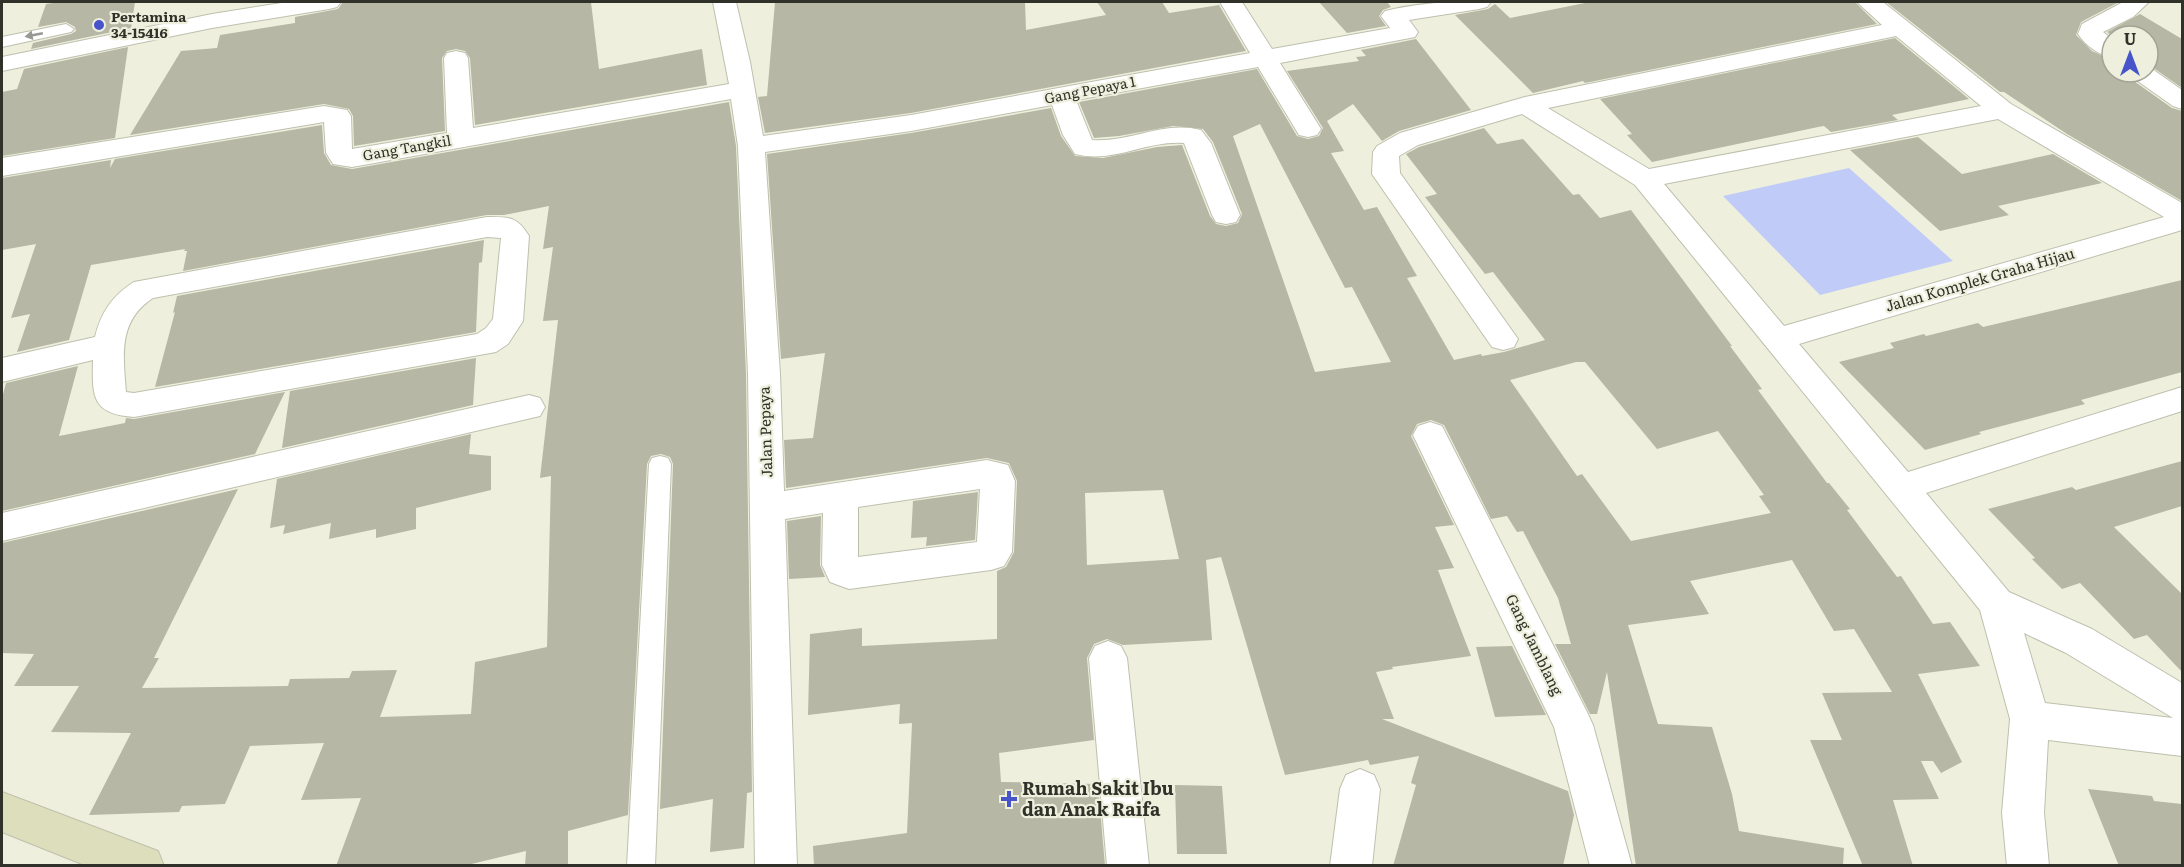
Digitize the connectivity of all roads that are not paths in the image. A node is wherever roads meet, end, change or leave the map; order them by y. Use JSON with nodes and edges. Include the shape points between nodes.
{"nodes":[{"id":1,"x":229,"y":2,"type":"edge"},
{"id":2,"x":329,"y":2,"type":"edge"},
{"id":3,"x":724,"y":2,"type":"edge"},
{"id":4,"x":1231,"y":2,"type":"edge"},
{"id":5,"x":1479,"y":2,"type":"edge"},
{"id":6,"x":1869,"y":2,"type":"edge"},
{"id":7,"x":2137,"y":2,"type":"edge"},
{"id":8,"x":1387,"y":9,"type":"edge"},
{"id":9,"x":212,"y":21,"type":"junction"},
{"id":10,"x":2100,"y":24,"type":"edge"},
{"id":11,"x":2101,"y":24,"type":"edge"},
{"id":12,"x":1901,"y":28,"type":"junction"},
{"id":13,"x":66,"y":29,"type":"dead end"},
{"id":14,"x":2,"y":42,"type":"edge"},
{"id":15,"x":2100,"y":42,"type":"edge"},
{"id":16,"x":1260,"y":48,"type":"junction"},
{"id":17,"x":456,"y":58,"type":"dead end"},
{"id":18,"x":2,"y":64,"type":"edge"},
{"id":19,"x":2158,"y":84,"type":"edge"},
{"id":20,"x":743,"y":89,"type":"junction"},
{"id":21,"x":1062,"y":96,"type":"junction"},
{"id":22,"x":2182,"y":101,"type":"edge"},
{"id":23,"x":1526,"y":105,"type":"junction"},
{"id":24,"x":2001,"y":110,"type":"junction"},
{"id":25,"x":1308,"y":129,"type":"dead end"},
{"id":26,"x":460,"y":139,"type":"junction"},
{"id":27,"x":752,"y":146,"type":"junction"},
{"id":28,"x":2,"y":167,"type":"edge"},
{"id":29,"x":1645,"y":179,"type":"junction"},
{"id":30,"x":1226,"y":215,"type":"dead end"},
{"id":31,"x":2182,"y":215,"type":"edge"},
{"id":32,"x":2182,"y":221,"type":"edge"},
{"id":33,"x":1503,"y":339,"type":"dead end"},
{"id":34,"x":1778,"y":339,"type":"junction"},
{"id":35,"x":108,"y":345,"type":"junction"},
{"id":36,"x":2,"y":370,"type":"edge"},
{"id":37,"x":2182,"y":399,"type":"edge"},
{"id":38,"x":529,"y":407,"type":"dead end"},
{"id":39,"x":1430,"y":435,"type":"dead end"},
{"id":40,"x":660,"y":464,"type":"dead end"},
{"id":41,"x":1900,"y":488,"type":"junction"},
{"id":42,"x":841,"y":496,"type":"junction"},
{"id":43,"x":768,"y":507,"type":"junction"},
{"id":44,"x":2,"y":527,"type":"edge"},
{"id":45,"x":1996,"y":603,"type":"junction"},
{"id":46,"x":1108,"y":658,"type":"dead end"},
{"id":47,"x":2182,"y":704,"type":"edge"},
{"id":48,"x":2030,"y":719,"type":"junction"},
{"id":49,"x":2182,"y":738,"type":"edge"},
{"id":50,"x":1360,"y":789,"type":"dead end"},
{"id":51,"x":2,"y":812,"type":"edge"},
{"id":52,"x":143,"y":866,"type":"edge"},
{"id":53,"x":642,"y":866,"type":"edge"},
{"id":54,"x":776,"y":866,"type":"edge"},
{"id":55,"x":1128,"y":866,"type":"edge"},
{"id":56,"x":1351,"y":866,"type":"edge"},
{"id":57,"x":1611,"y":866,"type":"edge"},
{"id":58,"x":2028,"y":866,"type":"edge"}],
"edges":[{"from":1,"to":9,"type":"street"},
{"from":2,"to":9,"type":"street"},
{"from":3,"to":20,"type":"street","name":"Jalan Pepaya"},
{"from":4,"to":16,"type":"street"},
{"from":5,"to":8,"type":"street","name":"Gang Pepaya 1"},
{"from":6,"to":12,"type":"street"},
{"from":7,"to":11,"type":"street"},
{"from":8,"to":16,"type":"street","name":"Gang Pepaya 1","via":[[1406,32]]},
{"from":9,"to":18,"type":"street"},
{"from":10,"to":15,"type":"street","via":[[2090,34]]},
{"from":12,"to":23,"type":"street"},
{"from":12,"to":24,"type":"street"},
{"from":13,"to":14,"type":"lane","one_way":true},
{"from":16,"to":21,"type":"street","name":"Gang Pepaya 1"},
{"from":16,"to":25,"type":"street"},
{"from":17,"to":26,"type":"street"},
{"from":19,"to":22,"type":"street"},
{"from":20,"to":26,"type":"street","name":"Gang Tangkil"},
{"from":20,"to":27,"type":"street","name":"Jalan Pepaya"},
{"from":21,"to":27,"type":"street","name":"Gang Pepaya 1"},
{"from":21,"to":30,"type":"street","via":[[1084,148],[1192,136]]},
{"from":23,"to":29,"type":"street"},
{"from":23,"to":33,"type":"street","via":[[1409,139],[1386,152],[1386,174]]},
{"from":24,"to":29,"type":"street"},
{"from":24,"to":31,"type":"street"},
{"from":26,"to":28,"type":"street","name":"Gang Tangkil","via":[[343,158],[339,153],[338,116],[324,114]]},
{"from":27,"to":43,"type":"street","name":"Jalan Pepaya"},
{"from":29,"to":34,"type":"street"},
{"from":32,"to":34,"type":"street","name":"Jalan Komplek Graha Hijau"},
{"from":34,"to":41,"type":"street"},
{"from":35,"to":35,"type":"street","via":[[119,310],[131,296],[145,289],[487,226],[507,227],[515,236],[508,321],[485,344],[134,405],[110,398]]},
{"from":35,"to":36,"type":"street"},
{"from":37,"to":41,"type":"street"},
{"from":38,"to":44,"type":"street"},
{"from":39,"to":57,"type":"street","name":"Gang Jamblang","via":[[1573,725]]},
{"from":40,"to":53,"type":"lane"},
{"from":41,"to":45,"type":"street"},
{"from":42,"to":42,"type":"street","via":[[996,475],[994,552],[849,574],[840,565]]},
{"from":42,"to":43,"type":"street"},
{"from":43,"to":54,"type":"street","name":"Jalan Pepaya"},
{"from":45,"to":47,"type":"street","via":[[2079,641]]},
{"from":45,"to":48,"type":"street"},
{"from":46,"to":55,"type":"street"},
{"from":48,"to":49,"type":"street"},
{"from":48,"to":58,"type":"street","via":[[2023,813]]},
{"from":50,"to":56,"type":"street"},
{"from":51,"to":52,"type":"main road"}]}
